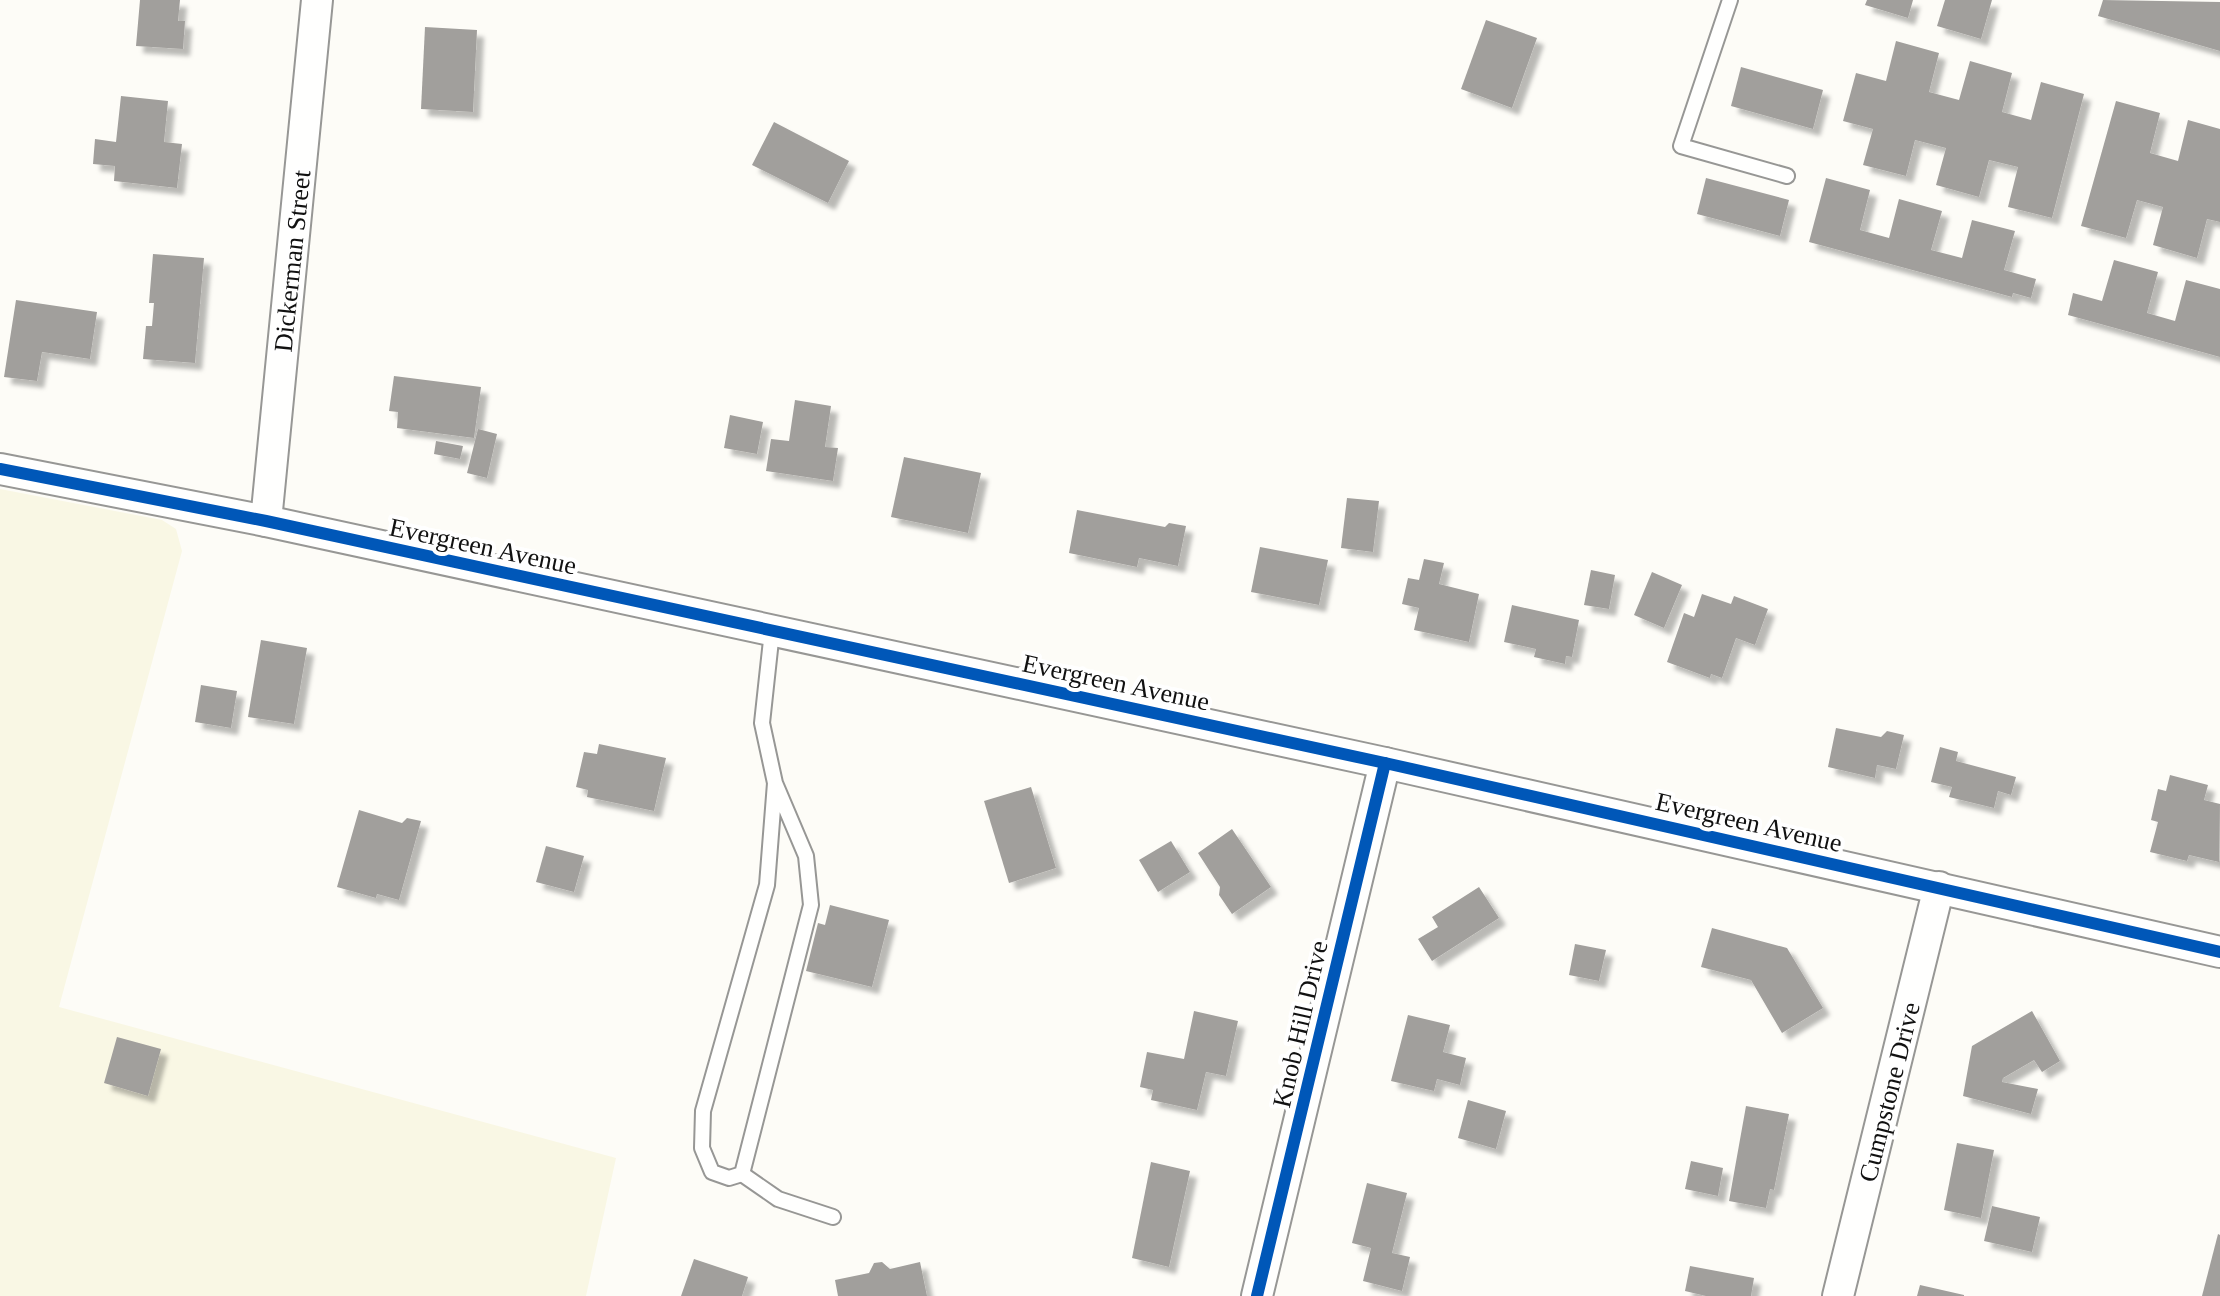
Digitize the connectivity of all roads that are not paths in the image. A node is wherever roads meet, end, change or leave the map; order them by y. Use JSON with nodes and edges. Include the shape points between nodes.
{"nodes":[{"id":1,"x":317,"y":0,"type":"edge"},
{"id":2,"x":1730,"y":0,"type":"edge"},
{"id":3,"x":1787,"y":176,"type":"dead end"},
{"id":4,"x":0,"y":469,"type":"edge"},
{"id":5,"x":266,"y":521,"type":"junction"},
{"id":6,"x":772,"y":631,"type":"junction"},
{"id":7,"x":1385,"y":763,"type":"junction"},
{"id":8,"x":775,"y":783,"type":"junction"},
{"id":9,"x":1939,"y":887,"type":"junction"},
{"id":10,"x":2220,"y":952,"type":"edge"},
{"id":11,"x":742,"y":1174,"type":"junction"},
{"id":12,"x":833,"y":1217,"type":"dead end"},
{"id":13,"x":1257,"y":1296,"type":"edge"},
{"id":14,"x":1838,"y":1296,"type":"edge"}],
"edges":[{"from":1,"to":5,"type":"street","name":"Dickerman Street"},
{"from":2,"to":3,"type":"lane","via":[[1681,146]]},
{"from":4,"to":5,"type":"street","name":"Evergreen Avenue"},
{"from":5,"to":6,"type":"street","name":"Evergreen Avenue"},
{"from":6,"to":7,"type":"street","name":"Evergreen Avenue"},
{"from":6,"to":8,"type":"lane","via":[[762,723]]},
{"from":7,"to":9,"type":"street","name":"Evergreen Avenue"},
{"from":7,"to":13,"type":"street","name":"Knob Hill Drive"},
{"from":8,"to":11,"type":"lane","via":[[806,856],[811,905]]},
{"from":8,"to":11,"type":"lane","via":[[767,885],[703,1111],[702,1148],[712,1172],[729,1178]]},
{"from":9,"to":10,"type":"street","name":"Evergreen Avenue"},
{"from":9,"to":14,"type":"street","name":"Cumpstone Drive"},
{"from":11,"to":12,"type":"lane","via":[[778,1199]]}]}
